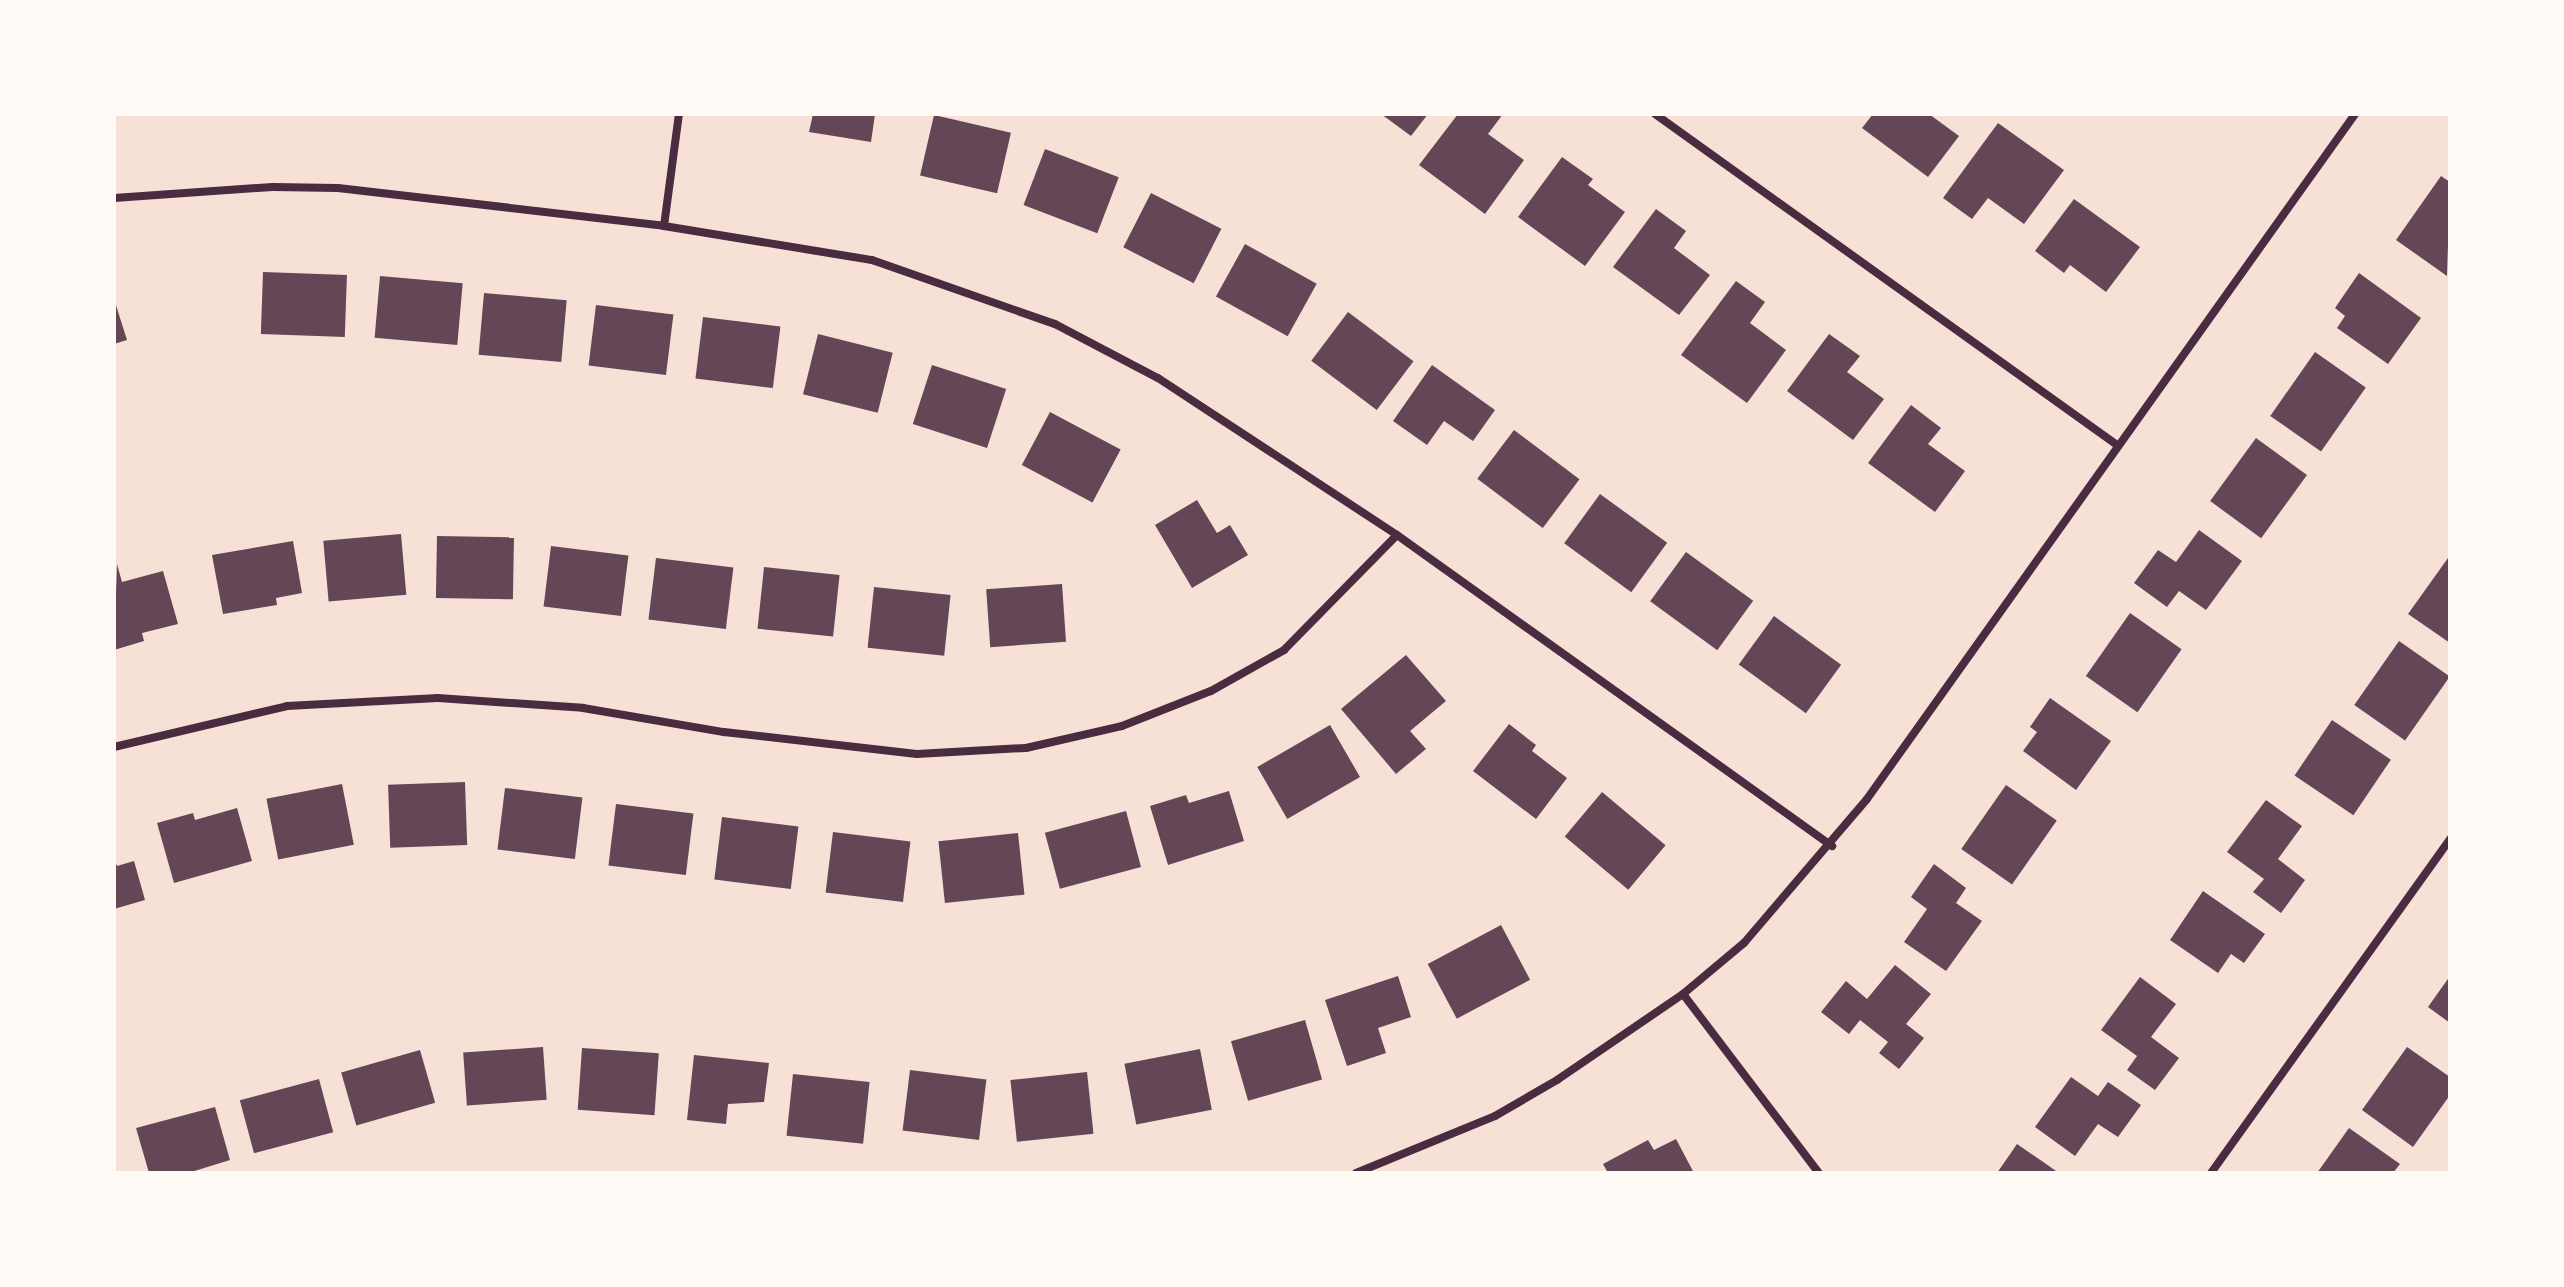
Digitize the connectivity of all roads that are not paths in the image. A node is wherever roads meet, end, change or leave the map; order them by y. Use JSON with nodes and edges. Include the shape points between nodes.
{"nodes":[{"id":1,"x":679,"y":114,"type":"edge"},
{"id":2,"x":1655,"y":114,"type":"edge"},
{"id":3,"x":2355,"y":114,"type":"edge"},
{"id":4,"x":114,"y":198,"type":"edge"},
{"id":5,"x":664,"y":226,"type":"junction"},
{"id":6,"x":2117,"y":445,"type":"junction"},
{"id":7,"x":1397,"y":535,"type":"junction"},
{"id":8,"x":114,"y":747,"type":"edge"},
{"id":9,"x":2450,"y":839,"type":"edge"},
{"id":10,"x":1832,"y":846,"type":"junction"},
{"id":11,"x":1683,"y":994,"type":"junction"},
{"id":12,"x":1356,"y":1173,"type":"edge"},
{"id":13,"x":1819,"y":1173,"type":"edge"},
{"id":14,"x":2211,"y":1173,"type":"edge"}],
"edges":[{"from":1,"to":5,"type":"street"},
{"from":2,"to":6,"type":"street"},
{"from":3,"to":6,"type":"street"},
{"from":4,"to":5,"type":"street","via":[[258,187],[338,188]]},
{"from":5,"to":7,"type":"street","via":[[872,260],[1055,324],[1158,378]]},
{"from":6,"to":10,"type":"street"},
{"from":7,"to":8,"type":"street","via":[[1272,657],[1211,691],[1122,726],[1026,748],[917,754],[724,732],[583,708],[438,698],[287,706]]},
{"from":7,"to":10,"type":"street"},
{"from":9,"to":14,"type":"street"},
{"from":10,"to":11,"type":"street","via":[[1744,943]]},
{"from":11,"to":12,"type":"street","via":[[1495,1116]]},
{"from":11,"to":13,"type":"street"}]}
